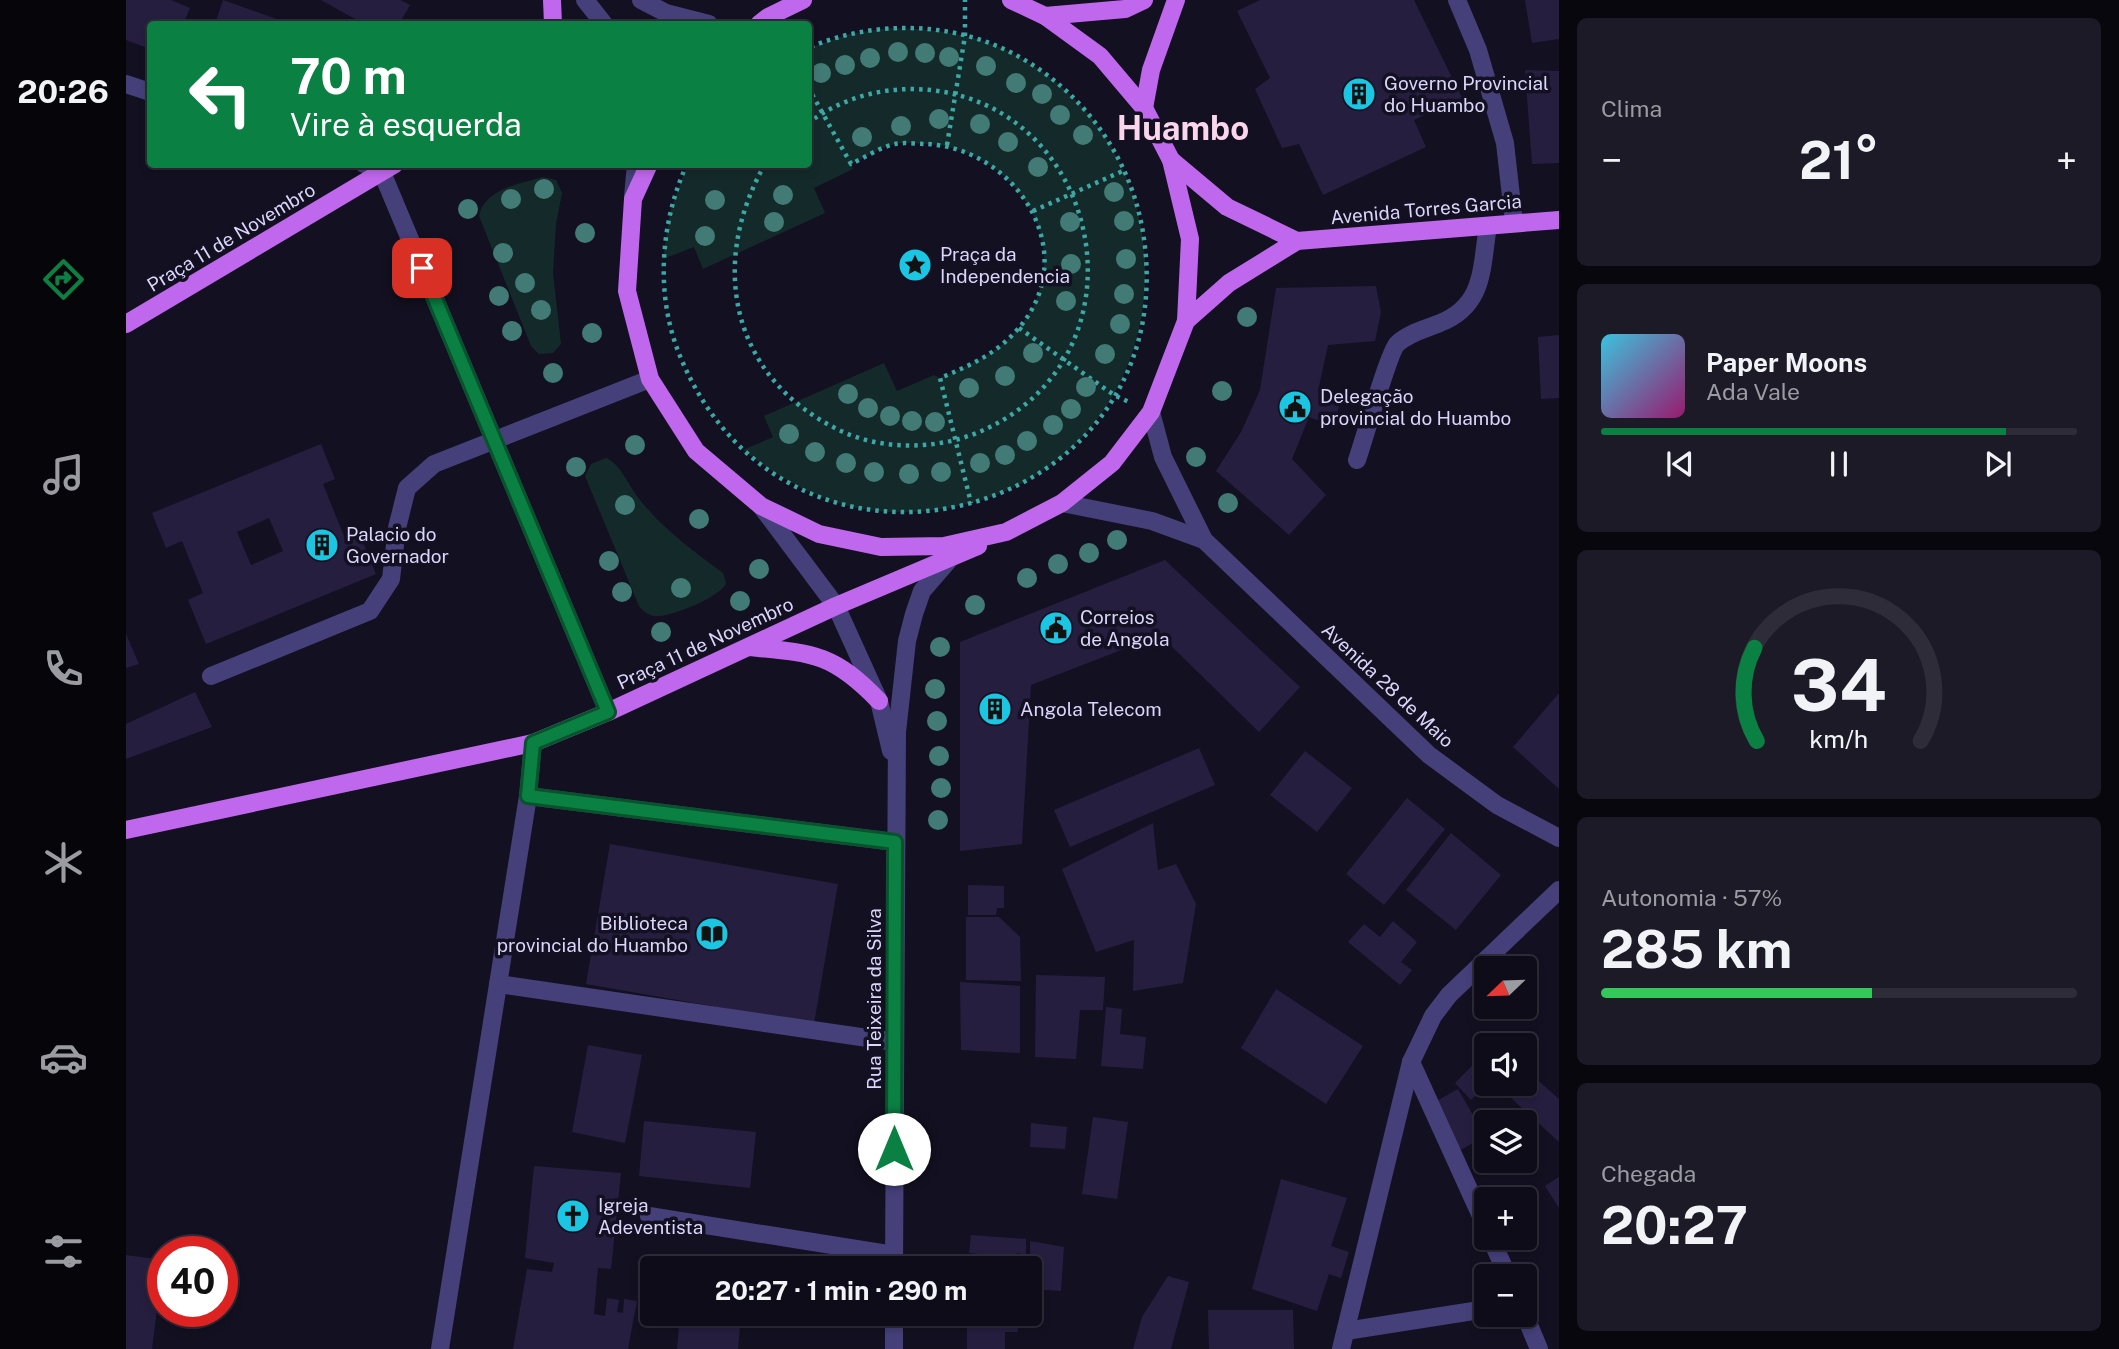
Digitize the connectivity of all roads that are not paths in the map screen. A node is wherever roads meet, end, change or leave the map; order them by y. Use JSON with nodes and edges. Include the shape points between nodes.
{"nodes":[{"id":1,"x":552,"y":0,"type":"edge"},
{"id":2,"x":584,"y":0,"type":"edge"},
{"id":3,"x":641,"y":0,"type":"edge"},
{"id":4,"x":803,"y":0,"type":"edge"},
{"id":5,"x":1011,"y":0,"type":"edge"},
{"id":6,"x":1144,"y":0,"type":"edge"},
{"id":7,"x":1176,"y":0,"type":"edge"},
{"id":8,"x":1457,"y":0,"type":"edge"},
{"id":9,"x":1045,"y":16,"type":"junction"},
{"id":10,"x":553,"y":21,"type":"edge"},
{"id":11,"x":602,"y":21,"type":"edge"},
{"id":12,"x":697,"y":21,"type":"edge"},
{"id":13,"x":763,"y":21,"type":"edge"},
{"id":14,"x":126,"y":84,"type":"edge"},
{"id":15,"x":147,"y":91,"type":"edge"},
{"id":16,"x":1144,"y":108,"type":"junction"},
{"id":17,"x":1171,"y":160,"type":"junction"},
{"id":18,"x":386,"y":168,"type":"edge"},
{"id":19,"x":388,"y":168,"type":"edge"},
{"id":20,"x":636,"y":168,"type":"edge"},
{"id":21,"x":647,"y":168,"type":"edge"},
{"id":22,"x":633,"y":199,"type":"junction"},
{"id":23,"x":1559,"y":220,"type":"edge"},
{"id":24,"x":1514,"y":223,"type":"junction"},
{"id":25,"x":1488,"y":226,"type":"junction"},
{"id":26,"x":1297,"y":241,"type":"junction"},
{"id":27,"x":1186,"y":321,"type":"junction"},
{"id":28,"x":126,"y":324,"type":"edge"},
{"id":29,"x":650,"y":379,"type":"junction"},
{"id":30,"x":1151,"y":412,"type":"junction"},
{"id":31,"x":495,"y":440,"type":"junction"},
{"id":32,"x":1357,"y":460,"type":"dead end"},
{"id":33,"x":1062,"y":503,"type":"junction"},
{"id":34,"x":761,"y":506,"type":"junction"},
{"id":35,"x":1006,"y":531,"type":"junction"},
{"id":36,"x":1204,"y":540,"type":"junction"},
{"id":37,"x":948,"y":561,"type":"junction"},
{"id":38,"x":836,"y":606,"type":"junction"},
{"id":39,"x":745,"y":647,"type":"junction"},
{"id":40,"x":211,"y":676,"type":"dead end"},
{"id":41,"x":879,"y":701,"type":"junction"},
{"id":42,"x":608,"y":712,"type":"junction"},
{"id":43,"x":533,"y":743,"type":"junction"},
{"id":44,"x":895,"y":772,"type":"junction"},
{"id":45,"x":528,"y":796,"type":"junction"},
{"id":46,"x":126,"y":830,"type":"edge"},
{"id":47,"x":1559,"y":838,"type":"edge"},
{"id":48,"x":895,"y":842,"type":"junction"},
{"id":49,"x":1559,"y":890,"type":"edge"},
{"id":50,"x":498,"y":984,"type":"junction"},
{"id":51,"x":895,"y":1042,"type":"junction"},
{"id":52,"x":1411,"y":1062,"type":"junction"},
{"id":53,"x":1474,"y":1201,"type":"edge"},
{"id":54,"x":649,"y":1216,"type":"dead end"},
{"id":55,"x":862,"y":1256,"type":"edge"},
{"id":56,"x":894,"y":1256,"type":"edge"},
{"id":57,"x":1474,"y":1310,"type":"edge"},
{"id":58,"x":894,"y":1326,"type":"edge"},
{"id":59,"x":1530,"y":1327,"type":"edge"},
{"id":60,"x":1346,"y":1331,"type":"junction"},
{"id":61,"x":440,"y":1349,"type":"edge"},
{"id":62,"x":894,"y":1349,"type":"edge"},
{"id":63,"x":1341,"y":1349,"type":"edge"},
{"id":64,"x":1539,"y":1349,"type":"edge"}],
"edges":[{"from":1,"to":10,"type":"main road"},
{"from":2,"to":11,"type":"street"},
{"from":3,"to":12,"type":"street"},
{"from":4,"to":13,"type":"main road"},
{"from":5,"to":9,"type":"main road","name":"Praça 11 de Novembro"},
{"from":6,"to":9,"type":"main road","via":[[1125,9]]},
{"from":7,"to":16,"type":"main road","via":[[1151,70]]},
{"from":8,"to":24,"type":"street","via":[[1478,50],[1505,143]]},
{"from":9,"to":16,"type":"main road","name":"Praça 11 de Novembro","via":[[1100,56]]},
{"from":14,"to":15,"type":"street"},
{"from":16,"to":17,"type":"main road","name":"Praça 11 de Novembro"},
{"from":17,"to":26,"type":"main road","via":[[1227,207]]},
{"from":17,"to":27,"type":"main road","name":"Praça 11 de Novembro","via":[[1190,239]]},
{"from":18,"to":28,"type":"main road","name":"Praça 11 de Novembro"},
{"from":19,"to":31,"type":"street"},
{"from":20,"to":22,"type":"street"},
{"from":21,"to":22,"type":"main road","name":"Praça 11 de Novembro"},
{"from":22,"to":29,"type":"main road","name":"Praça 11 de Novembro","via":[[627,290]]},
{"from":23,"to":24,"type":"main road","name":"Avenida Torres Garcia"},
{"from":24,"to":25,"type":"main road","name":"Avenida Torres Garcia"},
{"from":25,"to":26,"type":"main road","name":"Avenida Torres Garcia"},
{"from":25,"to":32,"type":"street","via":[[1470,305],[1461,314],[1395,345]]},
{"from":26,"to":27,"type":"main road","via":[[1229,283]]},
{"from":27,"to":30,"type":"main road","name":"Praça 11 de Novembro"},
{"from":29,"to":31,"type":"street"},
{"from":29,"to":34,"type":"main road","name":"Praça 11 de Novembro","via":[[696,451]]},
{"from":30,"to":33,"type":"main road","name":"Praça 11 de Novembro","via":[[1112,463]]},
{"from":30,"to":36,"type":"street","via":[[1163,457]]},
{"from":31,"to":40,"type":"street","via":[[434,464],[407,488],[391,579],[370,611]]},
{"from":31,"to":42,"type":"street"},
{"from":33,"to":35,"type":"main road","name":"Praça 11 de Novembro"},
{"from":33,"to":36,"type":"street","via":[[1152,520]]},
{"from":34,"to":35,"type":"main road","name":"Praça 11 de Novembro","via":[[819,534],[881,547],[944,546]]},
{"from":34,"to":38,"type":"street","name":"Rua Teixeira da Silva"},
{"from":35,"to":37,"type":"main road","name":"Praça 11 de Novembro"},
{"from":36,"to":47,"type":"street","name":"Avenida 28 de Maio","via":[[1429,755],[1497,805]]},
{"from":37,"to":38,"type":"main road","name":"Praça 11 de Novembro"},
{"from":37,"to":44,"type":"street","name":"Rua Teixeira da Silva","via":[[922,591],[910,628]]},
{"from":38,"to":39,"type":"main road","name":"Praça 11 de Novembro"},
{"from":38,"to":41,"type":"street","name":"Rua Teixeira da Silva"},
{"from":39,"to":41,"type":"main road","via":[[821,657],[852,673]]},
{"from":39,"to":42,"type":"main road","name":"Praça 11 de Novembro"},
{"from":41,"to":44,"type":"street","name":"Rua Teixeira da Silva"},
{"from":42,"to":43,"type":"main road","name":"Praça 11 de Novembro"},
{"from":43,"to":45,"type":"street"},
{"from":43,"to":46,"type":"main road","name":"Praça 11 de Novembro"},
{"from":44,"to":48,"type":"street","name":"Rua Teixeira da Silva"},
{"from":45,"to":48,"type":"street"},
{"from":45,"to":50,"type":"street"},
{"from":48,"to":51,"type":"street","name":"Rua Teixeira da Silva"},
{"from":49,"to":52,"type":"street","via":[[1449,995],[1433,1016]]},
{"from":50,"to":51,"type":"street"},
{"from":50,"to":61,"type":"street"},
{"from":51,"to":56,"type":"street","name":"Rua Teixeira da Silva"},
{"from":52,"to":53,"type":"street"},
{"from":52,"to":60,"type":"street"},
{"from":54,"to":55,"type":"street"},
{"from":57,"to":60,"type":"street"},
{"from":58,"to":62,"type":"street"},
{"from":59,"to":64,"type":"street"},
{"from":60,"to":63,"type":"street"}]}
